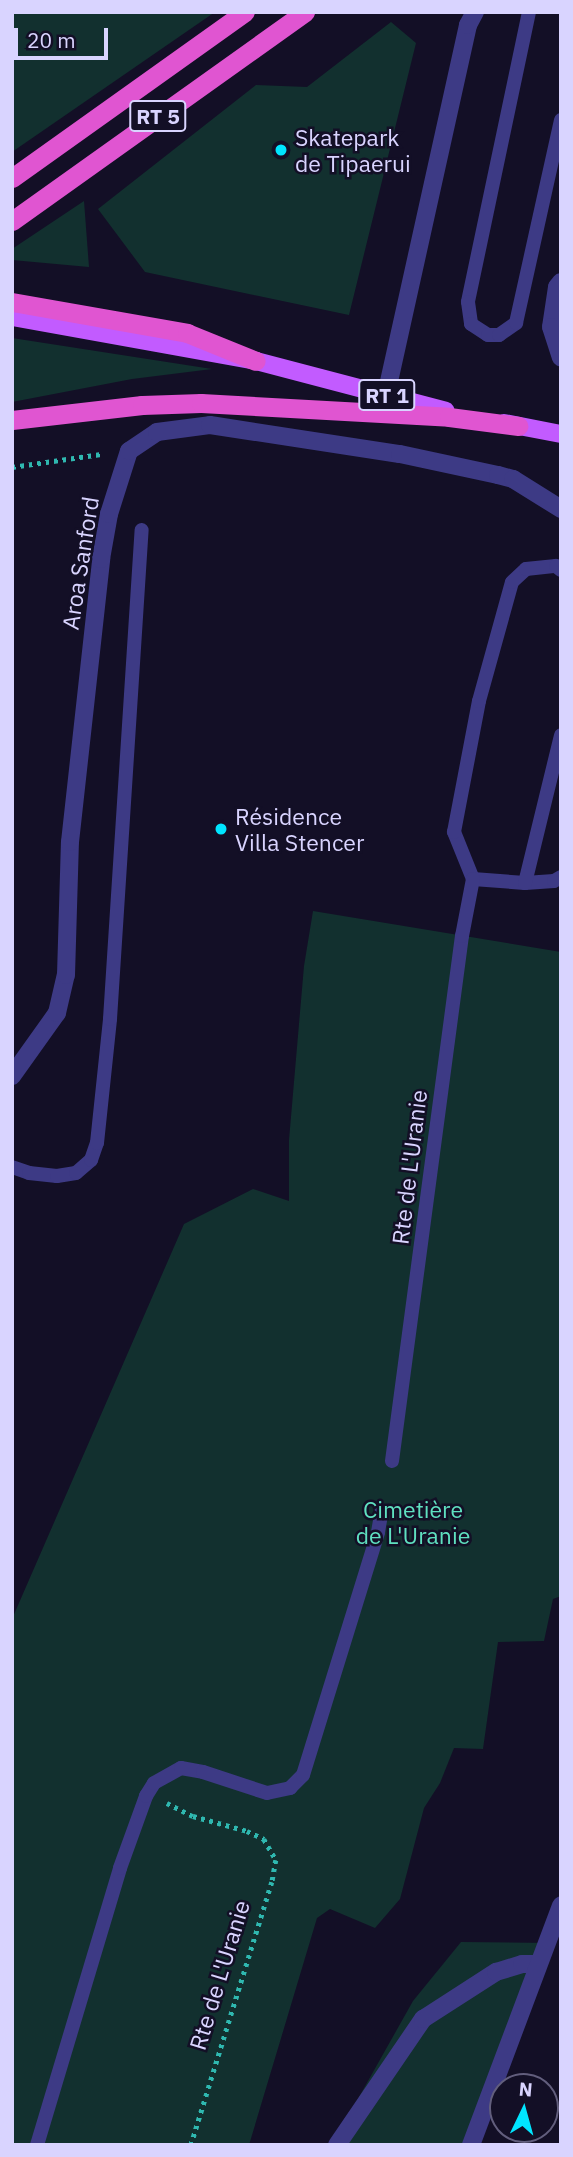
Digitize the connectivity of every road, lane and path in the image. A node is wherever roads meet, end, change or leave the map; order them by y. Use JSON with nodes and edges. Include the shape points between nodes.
{"nodes":[{"id":1,"x":245,"y":12,"type":"edge"},
{"id":2,"x":305,"y":12,"type":"edge"},
{"id":3,"x":475,"y":12,"type":"edge"},
{"id":4,"x":529,"y":12,"type":"edge"},
{"id":5,"x":561,"y":120,"type":"edge"},
{"id":6,"x":12,"y":178,"type":"edge"},
{"id":7,"x":12,"y":221,"type":"edge"},
{"id":8,"x":561,"y":282,"type":"edge"},
{"id":9,"x":12,"y":302,"type":"edge"},
{"id":10,"x":12,"y":317,"type":"edge"},
{"id":11,"x":561,"y":357,"type":"edge"},
{"id":12,"x":256,"y":362,"type":"junction"},
{"id":13,"x":386,"y":395,"type":"junction"},
{"id":14,"x":12,"y":420,"type":"edge"},
{"id":15,"x":518,"y":426,"type":"junction"},
{"id":16,"x":561,"y":434,"type":"edge"},
{"id":17,"x":129,"y":451,"type":"junction"},
{"id":18,"x":12,"y":467,"type":"edge"},
{"id":19,"x":561,"y":509,"type":"edge"},
{"id":20,"x":142,"y":530,"type":"dead end"},
{"id":21,"x":561,"y":570,"type":"edge"},
{"id":22,"x":561,"y":735,"type":"edge"},
{"id":23,"x":561,"y":877,"type":"edge"},
{"id":24,"x":473,"y":879,"type":"junction"},
{"id":25,"x":525,"y":883,"type":"junction"},
{"id":26,"x":12,"y":1076,"type":"edge"},
{"id":27,"x":12,"y":1167,"type":"edge"},
{"id":28,"x":392,"y":1461,"type":"dead end"},
{"id":29,"x":382,"y":1510,"type":"dead end"},
{"id":30,"x":154,"y":1783,"type":"junction"},
{"id":31,"x":561,"y":1905,"type":"edge"},
{"id":32,"x":537,"y":1964,"type":"junction"},
{"id":33,"x":37,"y":2145,"type":"edge"},
{"id":34,"x":191,"y":2145,"type":"edge"},
{"id":35,"x":337,"y":2145,"type":"edge"},
{"id":36,"x":471,"y":2145,"type":"edge"}],
"edges":[{"from":1,"to":6,"type":"highway","number":"RT 5"},
{"from":2,"to":7,"type":"highway","number":"RT 5"},
{"from":3,"to":13,"type":"street","via":[[468,25]]},
{"from":4,"to":5,"type":"lane","via":[[468,302],[471,324],[488,335],[499,335],[516,323]]},
{"from":8,"to":11,"type":"street","via":[[551,327]]},
{"from":9,"to":12,"type":"highway","via":[[187,333]]},
{"from":10,"to":12,"type":"main road","number":"RT 1"},
{"from":12,"to":13,"type":"main road","number":"RT 1"},
{"from":13,"to":15,"type":"main road","number":"RT 1"},
{"from":14,"to":15,"type":"highway","via":[[201,403],[449,417]]},
{"from":15,"to":16,"type":"main road","number":"RT 1"},
{"from":17,"to":18,"type":"path"},
{"from":17,"to":19,"type":"street","via":[[157,432],[210,425],[400,454],[498,475],[513,479]]},
{"from":17,"to":26,"type":"street","name":"Aroa Sanford","via":[[109,514],[101,559],[71,842],[66,975],[57,1013]]},
{"from":20,"to":27,"type":"lane","via":[[110,1019],[97,1143],[91,1160],[76,1173],[57,1176]]},
{"from":21,"to":24,"type":"lane","via":[[556,566],[526,569],[512,582],[479,701],[454,832]]},
{"from":22,"to":25,"type":"lane"},
{"from":23,"to":25,"type":"lane"},
{"from":24,"to":25,"type":"lane"},
{"from":24,"to":28,"type":"lane","name":"Rte de L'Uranie"},
{"from":29,"to":30,"type":"lane","via":[[303,1775],[290,1788],[267,1793],[181,1768]]},
{"from":30,"to":33,"type":"lane","via":[[120,1868]]},
{"from":30,"to":34,"type":"path","name":"Rte de L'Uranie","via":[[167,1802],[194,1816],[264,1839],[276,1860]]},
{"from":31,"to":32,"type":"street"},
{"from":32,"to":35,"type":"street","via":[[496,1972],[423,2019]]},
{"from":32,"to":36,"type":"street"}]}
